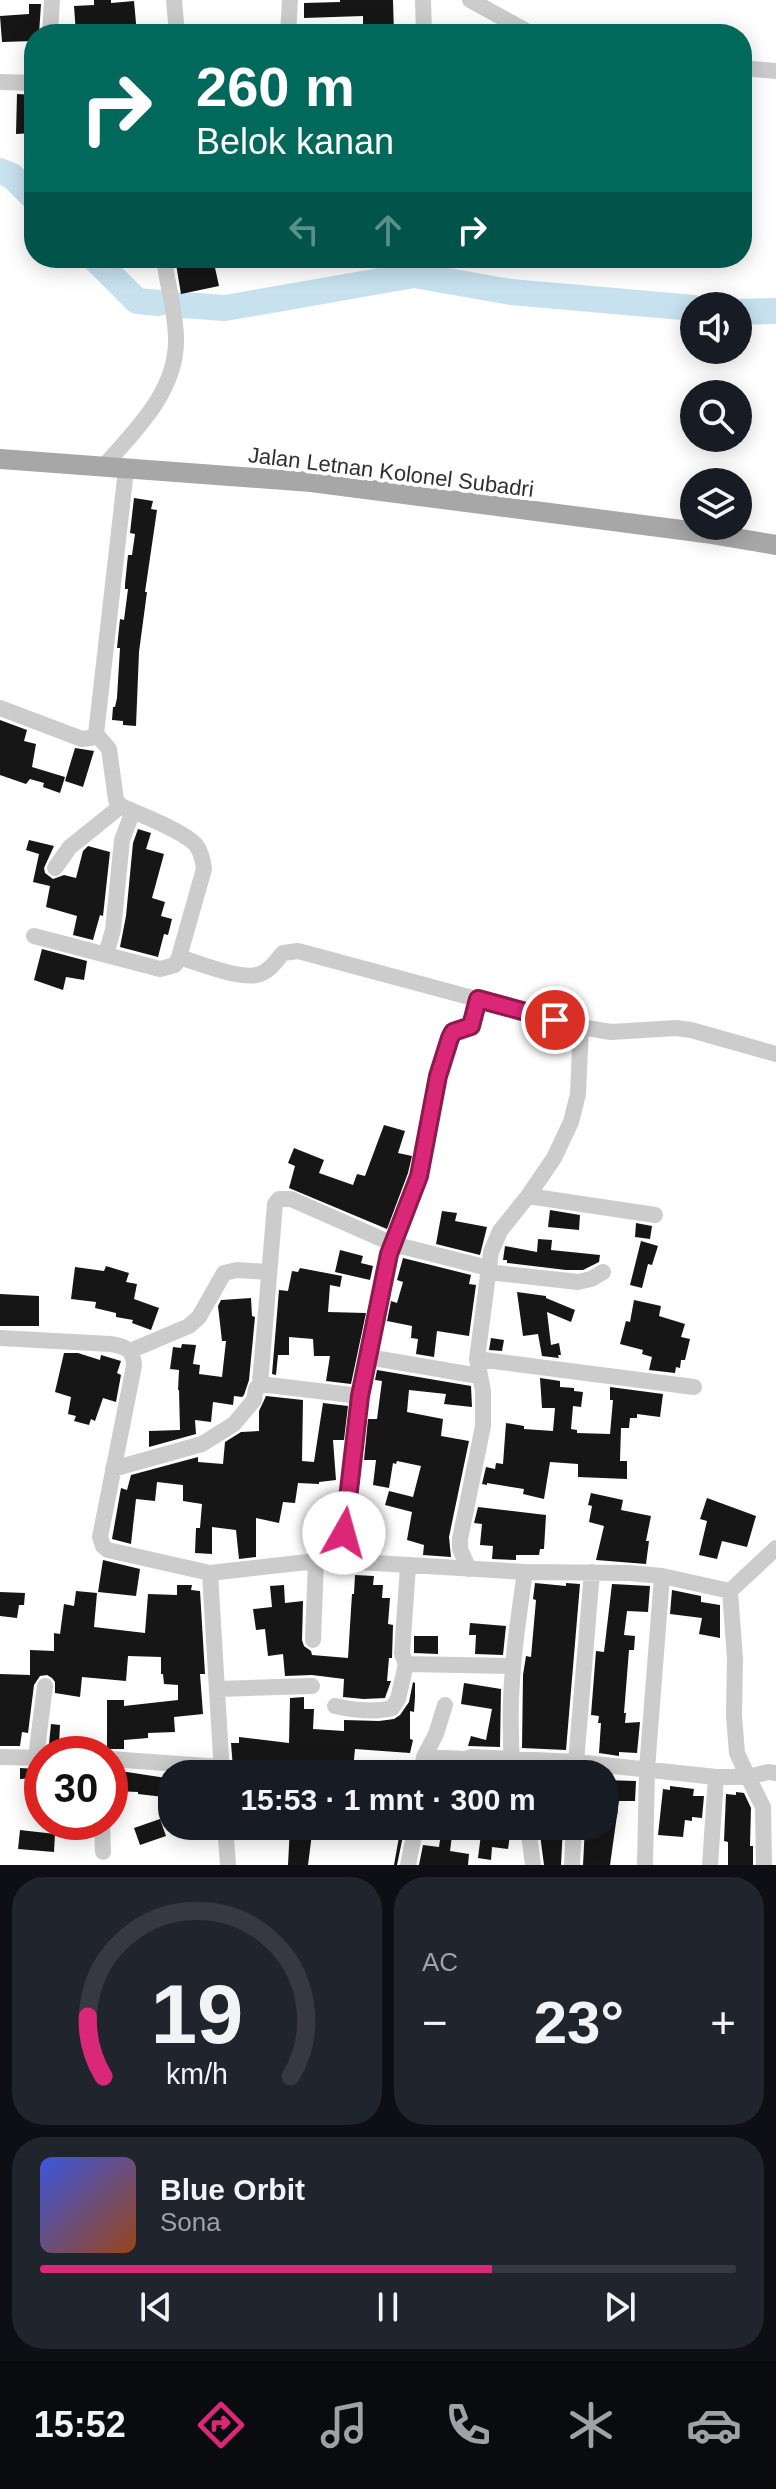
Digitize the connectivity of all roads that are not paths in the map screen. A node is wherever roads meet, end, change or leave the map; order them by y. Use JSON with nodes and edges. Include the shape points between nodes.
{"nodes":[{"id":1,"x":52,"y":0,"type":"edge"},
{"id":2,"x":174,"y":0,"type":"edge"},
{"id":3,"x":290,"y":0,"type":"edge"},
{"id":4,"x":423,"y":0,"type":"edge"},
{"id":5,"x":470,"y":0,"type":"edge"},
{"id":6,"x":51,"y":24,"type":"edge"},
{"id":7,"x":176,"y":24,"type":"edge"},
{"id":8,"x":289,"y":24,"type":"edge"},
{"id":9,"x":424,"y":24,"type":"edge"},
{"id":10,"x":514,"y":24,"type":"edge"},
{"id":11,"x":752,"y":69,"type":"edge"},
{"id":12,"x":776,"y":71,"type":"edge"},
{"id":13,"x":0,"y":82,"type":"edge"},
{"id":14,"x":24,"y":83,"type":"edge"},
{"id":15,"x":166,"y":268,"type":"edge"},
{"id":16,"x":0,"y":459,"type":"edge"},
{"id":17,"x":103,"y":467,"type":"junction"},
{"id":18,"x":126,"y":470,"type":"junction"},
{"id":19,"x":776,"y":545,"type":"edge"},
{"id":20,"x":0,"y":708,"type":"edge"},
{"id":21,"x":96,"y":734,"type":"junction"},
{"id":22,"x":127,"y":808,"type":"junction"},
{"id":23,"x":55,"y":868,"type":"dead end"},
{"id":24,"x":34,"y":936,"type":"dead end"},
{"id":25,"x":106,"y":954,"type":"junction"},
{"id":26,"x":179,"y":957,"type":"junction"},
{"id":27,"x":478,"y":999,"type":"junction"},
{"id":28,"x":581,"y":1027,"type":"junction"},
{"id":29,"x":776,"y":1054,"type":"edge"},
{"id":30,"x":528,"y":1196,"type":"junction"},
{"id":31,"x":655,"y":1215,"type":"dead end"},
{"id":32,"x":393,"y":1244,"type":"junction"},
{"id":33,"x":488,"y":1270,"type":"junction"},
{"id":34,"x":269,"y":1272,"type":"junction"},
{"id":35,"x":603,"y":1272,"type":"dead end"},
{"id":36,"x":0,"y":1338,"type":"edge"},
{"id":37,"x":130,"y":1351,"type":"junction"},
{"id":38,"x":368,"y":1357,"type":"junction"},
{"id":39,"x":478,"y":1367,"type":"junction"},
{"id":40,"x":260,"y":1384,"type":"junction"},
{"id":41,"x":694,"y":1387,"type":"dead end"},
{"id":42,"x":360,"y":1396,"type":"junction"},
{"id":43,"x":113,"y":1469,"type":"junction"},
{"id":44,"x":776,"y":1548,"type":"edge"},
{"id":45,"x":316,"y":1561,"type":"junction"},
{"id":46,"x":341,"y":1561,"type":"junction"},
{"id":47,"x":408,"y":1566,"type":"junction"},
{"id":48,"x":768,"y":1567,"type":"edge"},
{"id":49,"x":469,"y":1569,"type":"junction"},
{"id":50,"x":525,"y":1572,"type":"junction"},
{"id":51,"x":592,"y":1572,"type":"junction"},
{"id":52,"x":210,"y":1573,"type":"junction"},
{"id":53,"x":662,"y":1576,"type":"junction"},
{"id":54,"x":730,"y":1591,"type":"junction"},
{"id":55,"x":313,"y":1640,"type":"dead end"},
{"id":56,"x":406,"y":1664,"type":"junction"},
{"id":57,"x":512,"y":1666,"type":"junction"},
{"id":58,"x":45,"y":1686,"type":"dead end"},
{"id":59,"x":312,"y":1686,"type":"dead end"},
{"id":60,"x":218,"y":1689,"type":"junction"},
{"id":61,"x":445,"y":1705,"type":"dead end"},
{"id":62,"x":335,"y":1706,"type":"dead end"},
{"id":63,"x":41,"y":1736,"type":"edge"},
{"id":64,"x":0,"y":1757,"type":"edge"},
{"id":65,"x":24,"y":1758,"type":"edge"},
{"id":66,"x":221,"y":1760,"type":"edge"},
{"id":67,"x":425,"y":1760,"type":"edge"},
{"id":68,"x":512,"y":1760,"type":"edge"},
{"id":69,"x":576,"y":1760,"type":"edge"},
{"id":70,"x":128,"y":1761,"type":"edge"},
{"id":71,"x":158,"y":1764,"type":"edge"},
{"id":72,"x":618,"y":1769,"type":"edge"},
{"id":73,"x":647,"y":1769,"type":"junction"},
{"id":74,"x":776,"y":1773,"type":"edge"},
{"id":75,"x":716,"y":1777,"type":"junction"},
{"id":76,"x":748,"y":1777,"type":"junction"},
{"id":77,"x":103,"y":1840,"type":"edge"},
{"id":78,"x":226,"y":1840,"type":"edge"},
{"id":79,"x":413,"y":1840,"type":"edge"},
{"id":80,"x":530,"y":1840,"type":"edge"},
{"id":81,"x":573,"y":1840,"type":"edge"},
{"id":82,"x":103,"y":1852,"type":"dead end"},
{"id":83,"x":228,"y":1865,"type":"edge"},
{"id":84,"x":408,"y":1865,"type":"edge"},
{"id":85,"x":533,"y":1865,"type":"edge"},
{"id":86,"x":572,"y":1865,"type":"edge"},
{"id":87,"x":645,"y":1865,"type":"edge"},
{"id":88,"x":710,"y":1865,"type":"edge"},
{"id":89,"x":764,"y":1865,"type":"edge"}],
"edges":[{"from":1,"to":6,"type":"street"},
{"from":2,"to":7,"type":"street"},
{"from":3,"to":8,"type":"street"},
{"from":4,"to":9,"type":"street"},
{"from":5,"to":10,"type":"street"},
{"from":11,"to":12,"type":"street"},
{"from":13,"to":14,"type":"street"},
{"from":15,"to":17,"type":"street","via":[[175,323],[173,362],[147,418]]},
{"from":16,"to":17,"type":"main road","name":"Jalan Letnan Kolonel Subadri"},
{"from":17,"to":18,"type":"main road","name":"Jalan Letnan Kolonel Subadri"},
{"from":18,"to":19,"type":"main road","name":"Jalan Letnan Kolonel Subadri","via":[[311,482]]},
{"from":18,"to":21,"type":"street"},
{"from":20,"to":21,"type":"street","via":[[82,739]]},
{"from":21,"to":22,"type":"street","via":[[109,749],[116,800]]},
{"from":22,"to":23,"type":"street","via":[[70,847]]},
{"from":22,"to":25,"type":"street"},
{"from":22,"to":26,"type":"street","via":[[188,837],[203,859]]},
{"from":24,"to":25,"type":"street"},
{"from":25,"to":26,"type":"street","via":[[160,969],[175,965]]},
{"from":26,"to":27,"type":"street","via":[[259,975],[283,953],[298,951]]},
{"from":27,"to":28,"type":"street"},
{"from":27,"to":32,"type":"street","via":[[471,1026],[450,1038],[419,1176]]},
{"from":28,"to":29,"type":"street","via":[[611,1032],[691,1030]]},
{"from":28,"to":30,"type":"street","via":[[578,1094],[571,1122]]},
{"from":30,"to":31,"type":"street"},
{"from":30,"to":33,"type":"street","via":[[495,1239]]},
{"from":32,"to":33,"type":"street"},
{"from":32,"to":34,"type":"street","via":[[284,1197],[275,1204]]},
{"from":32,"to":38,"type":"street"},
{"from":33,"to":35,"type":"street","via":[[578,1282]]},
{"from":33,"to":39,"type":"street"},
{"from":34,"to":37,"type":"street","via":[[224,1273],[189,1326]]},
{"from":34,"to":40,"type":"street"},
{"from":36,"to":37,"type":"street","via":[[110,1344]]},
{"from":37,"to":43,"type":"street","via":[[134,1366]]},
{"from":38,"to":39,"type":"street"},
{"from":38,"to":42,"type":"street"},
{"from":39,"to":41,"type":"street"},
{"from":39,"to":49,"type":"street","via":[[483,1426],[460,1539]]},
{"from":40,"to":42,"type":"street"},
{"from":40,"to":43,"type":"street","via":[[234,1424],[202,1444]]},
{"from":42,"to":46,"type":"street"},
{"from":43,"to":52,"type":"street","via":[[100,1537],[103,1546]]},
{"from":44,"to":48,"type":"street"},
{"from":45,"to":46,"type":"street"},
{"from":45,"to":52,"type":"street"},
{"from":45,"to":55,"type":"street"},
{"from":46,"to":47,"type":"street"},
{"from":47,"to":49,"type":"street"},
{"from":47,"to":56,"type":"street","via":[[402,1654]]},
{"from":48,"to":54,"type":"street"},
{"from":49,"to":50,"type":"street"},
{"from":50,"to":51,"type":"street"},
{"from":50,"to":57,"type":"street"},
{"from":51,"to":53,"type":"street"},
{"from":51,"to":69,"type":"street"},
{"from":52,"to":60,"type":"street"},
{"from":53,"to":54,"type":"street"},
{"from":53,"to":73,"type":"street"},
{"from":54,"to":76,"type":"street","via":[[737,1753]]},
{"from":56,"to":57,"type":"street"},
{"from":56,"to":62,"type":"street","via":[[392,1708]]},
{"from":57,"to":68,"type":"street"},
{"from":58,"to":63,"type":"street"},
{"from":59,"to":60,"type":"street"},
{"from":60,"to":66,"type":"street"},
{"from":61,"to":67,"type":"street"},
{"from":64,"to":65,"type":"street"},
{"from":70,"to":71,"type":"street"},
{"from":72,"to":73,"type":"street"},
{"from":73,"to":75,"type":"street"},
{"from":73,"to":87,"type":"street"},
{"from":74,"to":76,"type":"street"},
{"from":75,"to":76,"type":"street"},
{"from":75,"to":88,"type":"street"},
{"from":76,"to":89,"type":"street","via":[[763,1807]]},
{"from":77,"to":82,"type":"street"},
{"from":78,"to":83,"type":"street"},
{"from":79,"to":84,"type":"street"},
{"from":80,"to":85,"type":"street"},
{"from":81,"to":86,"type":"street"}]}
